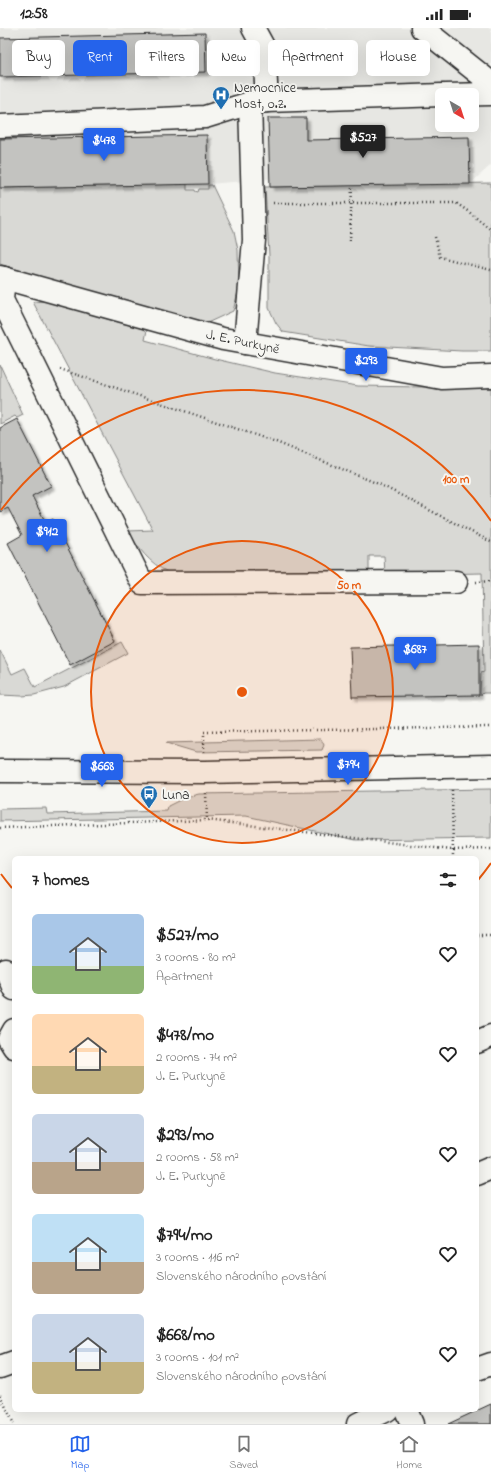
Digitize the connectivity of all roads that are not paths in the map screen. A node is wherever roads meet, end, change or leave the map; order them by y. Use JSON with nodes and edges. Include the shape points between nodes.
{"nodes":[{"id":1,"x":253,"y":28,"type":"edge"},
{"id":2,"x":422,"y":28,"type":"edge"},
{"id":3,"x":491,"y":83,"type":"edge"},
{"id":4,"x":479,"y":94,"type":"edge"},
{"id":5,"x":491,"y":94,"type":"edge"},
{"id":6,"x":435,"y":95,"type":"edge"},
{"id":7,"x":258,"y":102,"type":"junction"},
{"id":8,"x":0,"y":126,"type":"edge"},
{"id":9,"x":2,"y":278,"type":"edge"},
{"id":10,"x":245,"y":343,"type":"junction"},
{"id":11,"x":491,"y":376,"type":"edge"},
{"id":12,"x":456,"y":582,"type":"dead end"},
{"id":13,"x":491,"y":766,"type":"edge"},
{"id":14,"x":0,"y":771,"type":"edge"},
{"id":15,"x":491,"y":1036,"type":"edge"},
{"id":16,"x":479,"y":1041,"type":"edge"},
{"id":17,"x":491,"y":1168,"type":"edge"},
{"id":18,"x":479,"y":1173,"type":"edge"},
{"id":19,"x":12,"y":1363,"type":"edge"},
{"id":20,"x":491,"y":1364,"type":"edge"},
{"id":21,"x":0,"y":1367,"type":"edge"},
{"id":22,"x":479,"y":1368,"type":"edge"},
{"id":23,"x":383,"y":1412,"type":"edge"},
{"id":24,"x":407,"y":1412,"type":"edge"},
{"id":25,"x":358,"y":1424,"type":"edge"},
{"id":26,"x":412,"y":1424,"type":"edge"}],
"edges":[{"from":1,"to":7,"type":"street","via":[[264,48]]},
{"from":2,"to":3,"type":"street"},
{"from":4,"to":5,"type":"street"},
{"from":6,"to":7,"type":"street"},
{"from":7,"to":8,"type":"street","via":[[205,117]]},
{"from":7,"to":10,"type":"street","via":[[254,240]]},
{"from":9,"to":10,"type":"street","name":"J. E. Purkyně"},
{"from":9,"to":12,"type":"street","via":[[2,300],[142,583]]},
{"from":10,"to":11,"type":"street","name":"J. E. Purkyně","via":[[442,378]]},
{"from":13,"to":14,"type":"street","via":[[205,772]]},
{"from":15,"to":16,"type":"street"},
{"from":17,"to":18,"type":"street"},
{"from":19,"to":21,"type":"street"},
{"from":20,"to":22,"type":"street"},
{"from":23,"to":25,"type":"street"},
{"from":24,"to":26,"type":"street"}]}
